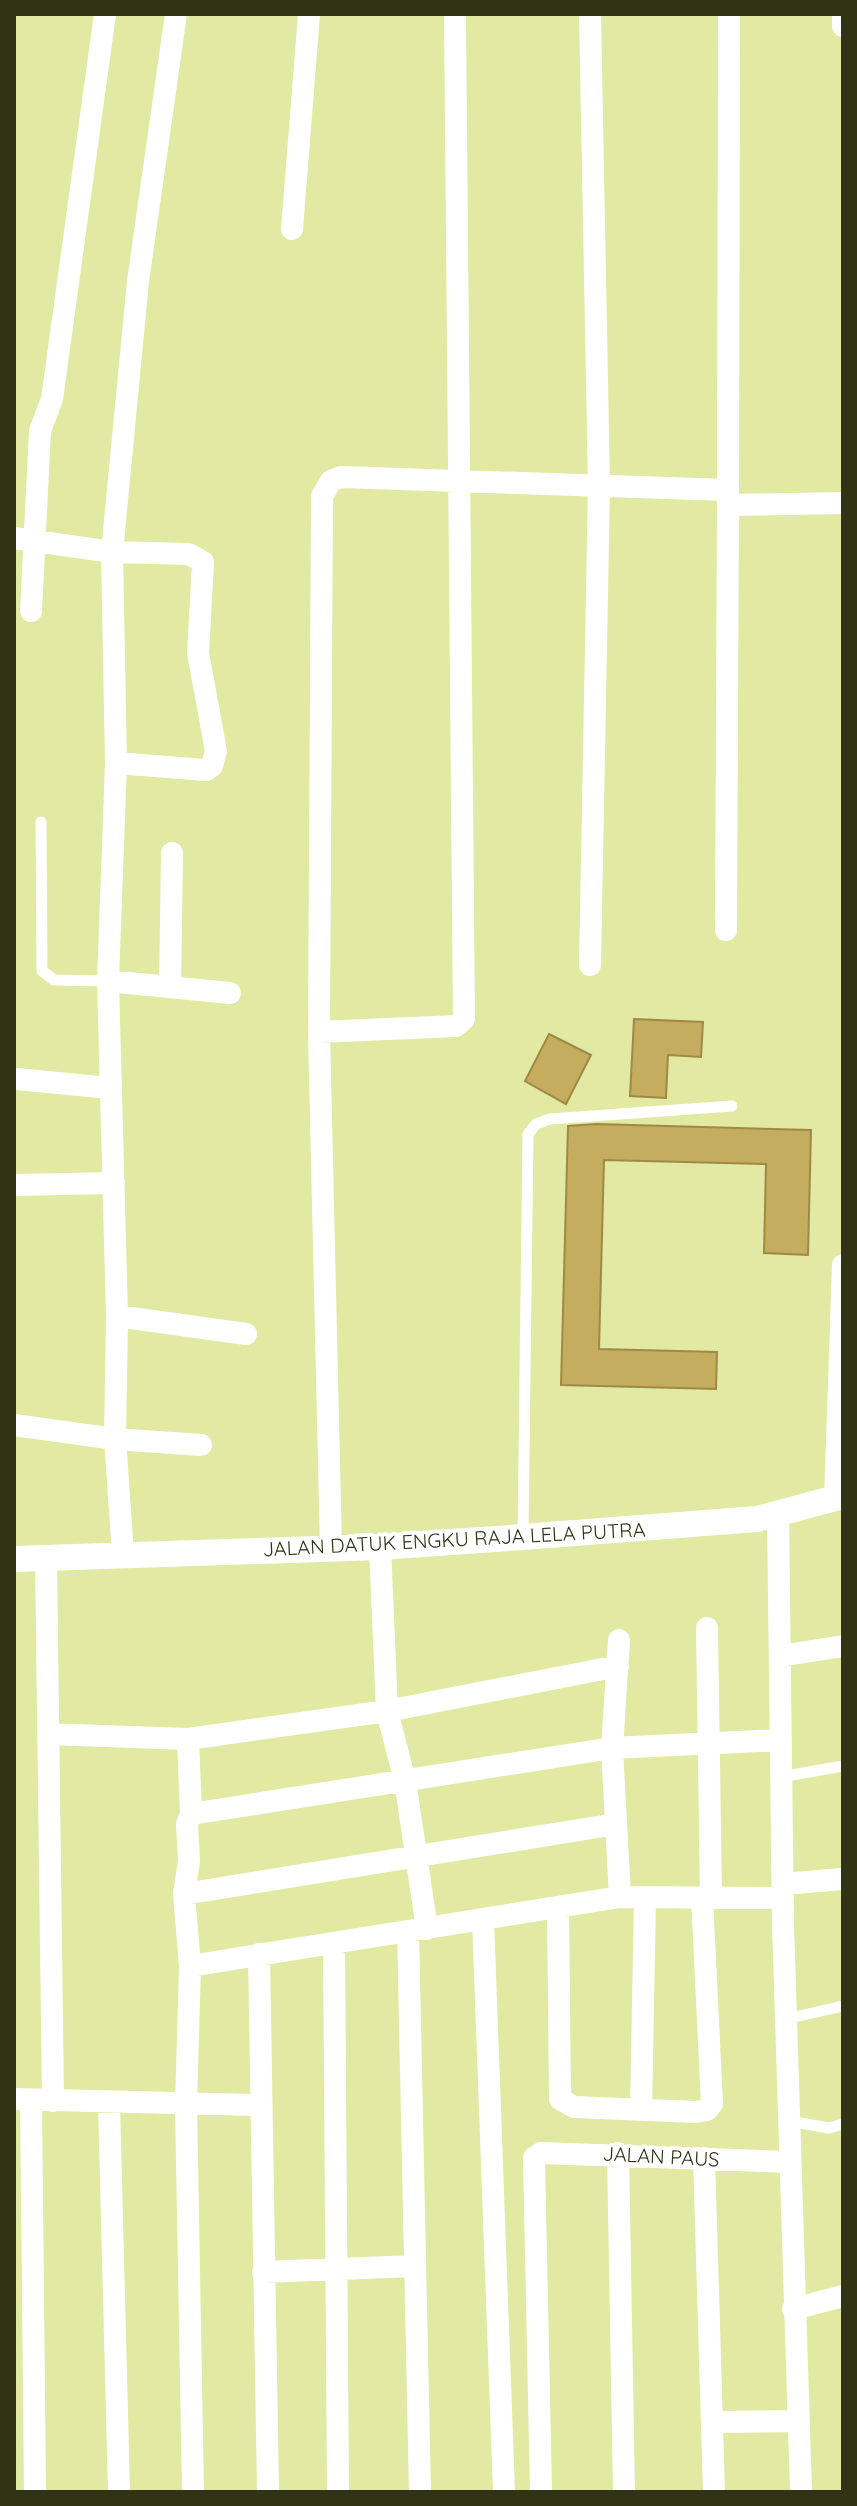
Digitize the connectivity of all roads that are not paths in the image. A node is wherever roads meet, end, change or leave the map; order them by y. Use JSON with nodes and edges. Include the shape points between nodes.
{"nodes":[{"id":1,"x":105,"y":14,"type":"edge"},
{"id":2,"x":176,"y":14,"type":"edge"},
{"id":3,"x":309,"y":14,"type":"edge"},
{"id":4,"x":455,"y":14,"type":"edge"},
{"id":5,"x":590,"y":14,"type":"edge"},
{"id":6,"x":729,"y":14,"type":"edge"},
{"id":7,"x":843,"y":14,"type":"edge"},
{"id":8,"x":843,"y":26,"type":"edge"},
{"id":9,"x":292,"y":229,"type":"dead end"},
{"id":10,"x":460,"y":482,"type":"junction"},
{"id":11,"x":599,"y":486,"type":"junction"},
{"id":12,"x":728,"y":497,"type":"junction"},
{"id":13,"x":843,"y":503,"type":"edge"},
{"id":14,"x":23,"y":540,"type":"edge"},
{"id":15,"x":112,"y":552,"type":"junction"},
{"id":16,"x":31,"y":611,"type":"dead end"},
{"id":17,"x":116,"y":763,"type":"junction"},
{"id":18,"x":41,"y":822,"type":"dead end"},
{"id":19,"x":172,"y":853,"type":"dead end"},
{"id":20,"x":726,"y":930,"type":"dead end"},
{"id":21,"x":590,"y":965,"type":"dead end"},
{"id":22,"x":108,"y":981,"type":"junction"},
{"id":23,"x":170,"y":987,"type":"junction"},
{"id":24,"x":230,"y":993,"type":"dead end"},
{"id":25,"x":319,"y":1032,"type":"junction"},
{"id":26,"x":17,"y":1079,"type":"dead end"},
{"id":27,"x":109,"y":1088,"type":"junction"},
{"id":28,"x":732,"y":1106,"type":"dead end"},
{"id":29,"x":114,"y":1183,"type":"junction"},
{"id":30,"x":14,"y":1185,"type":"edge"},
{"id":31,"x":843,"y":1265,"type":"edge"},
{"id":32,"x":117,"y":1316,"type":"junction"},
{"id":33,"x":246,"y":1334,"type":"dead end"},
{"id":34,"x":14,"y":1425,"type":"edge"},
{"id":35,"x":115,"y":1439,"type":"junction"},
{"id":36,"x":201,"y":1445,"type":"dead end"},
{"id":37,"x":839,"y":1498,"type":"edge"},
{"id":38,"x":778,"y":1513,"type":"junction"},
{"id":39,"x":523,"y":1537,"type":"junction"},
{"id":40,"x":380,"y":1547,"type":"junction"},
{"id":41,"x":331,"y":1549,"type":"junction"},
{"id":42,"x":123,"y":1554,"type":"junction"},
{"id":43,"x":46,"y":1558,"type":"junction"},
{"id":44,"x":14,"y":1559,"type":"edge"},
{"id":45,"x":707,"y":1628,"type":"dead end"},
{"id":46,"x":619,"y":1640,"type":"dead end"},
{"id":47,"x":843,"y":1646,"type":"edge"},
{"id":48,"x":780,"y":1656,"type":"junction"},
{"id":49,"x":618,"y":1666,"type":"junction"},
{"id":50,"x":387,"y":1711,"type":"junction"},
{"id":51,"x":48,"y":1734,"type":"junction"},
{"id":52,"x":188,"y":1739,"type":"junction"},
{"id":53,"x":781,"y":1740,"type":"junction"},
{"id":54,"x":710,"y":1743,"type":"junction"},
{"id":55,"x":612,"y":1748,"type":"junction"},
{"id":56,"x":843,"y":1766,"type":"edge"},
{"id":57,"x":781,"y":1777,"type":"junction"},
{"id":58,"x":405,"y":1781,"type":"junction"},
{"id":59,"x":191,"y":1814,"type":"junction"},
{"id":60,"x":616,"y":1824,"type":"junction"},
{"id":61,"x":416,"y":1857,"type":"junction"},
{"id":62,"x":843,"y":1879,"type":"edge"},
{"id":63,"x":783,"y":1891,"type":"junction"},
{"id":64,"x":184,"y":1894,"type":"junction"},
{"id":65,"x":620,"y":1897,"type":"junction"},
{"id":66,"x":706,"y":1897,"type":"junction"},
{"id":67,"x":645,"y":1899,"type":"junction"},
{"id":68,"x":558,"y":1907,"type":"junction"},
{"id":69,"x":483,"y":1919,"type":"junction"},
{"id":70,"x":418,"y":1930,"type":"junction"},
{"id":71,"x":334,"y":1943,"type":"junction"},
{"id":72,"x":259,"y":1954,"type":"junction"},
{"id":73,"x":190,"y":1966,"type":"junction"},
{"id":74,"x":843,"y":2006,"type":"edge"},
{"id":75,"x":786,"y":2019,"type":"junction"},
{"id":76,"x":33,"y":2100,"type":"edge"},
{"id":77,"x":109,"y":2103,"type":"junction"},
{"id":78,"x":186,"y":2105,"type":"junction"},
{"id":79,"x":261,"y":2105,"type":"junction"},
{"id":80,"x":641,"y":2109,"type":"junction"},
{"id":81,"x":788,"y":2121,"type":"junction"},
{"id":82,"x":843,"y":2124,"type":"edge"},
{"id":83,"x":618,"y":2153,"type":"junction"},
{"id":84,"x":704,"y":2158,"type":"junction"},
{"id":85,"x":789,"y":2162,"type":"junction"},
{"id":86,"x":414,"y":2266,"type":"junction"},
{"id":87,"x":335,"y":2270,"type":"junction"},
{"id":88,"x":263,"y":2272,"type":"junction"},
{"id":89,"x":843,"y":2296,"type":"edge"},
{"id":90,"x":793,"y":2309,"type":"junction"},
{"id":91,"x":798,"y":2421,"type":"junction"},
{"id":92,"x":712,"y":2422,"type":"junction"},
{"id":93,"x":35,"y":2492,"type":"edge"},
{"id":94,"x":119,"y":2492,"type":"edge"},
{"id":95,"x":193,"y":2492,"type":"edge"},
{"id":96,"x":268,"y":2492,"type":"edge"},
{"id":97,"x":338,"y":2492,"type":"edge"},
{"id":98,"x":420,"y":2492,"type":"edge"},
{"id":99,"x":504,"y":2492,"type":"edge"},
{"id":100,"x":541,"y":2492,"type":"edge"},
{"id":101,"x":624,"y":2492,"type":"edge"},
{"id":102,"x":714,"y":2492,"type":"edge"},
{"id":103,"x":801,"y":2492,"type":"edge"}],
"edges":[{"from":1,"to":14,"type":"street","via":[[52,399],[40,431]]},
{"from":2,"to":15,"type":"street","via":[[138,281]]},
{"from":3,"to":9,"type":"street"},
{"from":4,"to":10,"type":"street"},
{"from":5,"to":11,"type":"street"},
{"from":6,"to":12,"type":"street"},
{"from":7,"to":8,"type":"street"},
{"from":10,"to":11,"type":"street"},
{"from":10,"to":25,"type":"street","via":[[341,477],[331,481],[322,496]]},
{"from":10,"to":25,"type":"street","via":[[464,1019],[456,1026]]},
{"from":11,"to":12,"type":"street"},
{"from":11,"to":21,"type":"street"},
{"from":12,"to":13,"type":"street"},
{"from":12,"to":20,"type":"street"},
{"from":14,"to":15,"type":"street"},
{"from":14,"to":16,"type":"street"},
{"from":15,"to":17,"type":"street"},
{"from":15,"to":17,"type":"street","via":[[189,554],[203,562],[198,653],[216,751],[206,770]]},
{"from":17,"to":22,"type":"street"},
{"from":18,"to":22,"type":"lane","via":[[42,971],[54,980]]},
{"from":19,"to":23,"type":"street"},
{"from":22,"to":23,"type":"street"},
{"from":22,"to":27,"type":"street"},
{"from":23,"to":24,"type":"street"},
{"from":25,"to":41,"type":"street"},
{"from":26,"to":27,"type":"street"},
{"from":27,"to":29,"type":"street"},
{"from":28,"to":39,"type":"lane","via":[[550,1119],[528,1134]]},
{"from":29,"to":30,"type":"street"},
{"from":29,"to":32,"type":"street"},
{"from":31,"to":37,"type":"street"},
{"from":32,"to":33,"type":"street"},
{"from":32,"to":35,"type":"street"},
{"from":34,"to":35,"type":"street"},
{"from":35,"to":36,"type":"street"},
{"from":35,"to":42,"type":"street"},
{"from":37,"to":38,"type":"street","name":"JALAN DATUK ENGKU RAJA LELA PUTRA"},
{"from":38,"to":39,"type":"street","name":"JALAN DATUK ENGKU RAJA LELA PUTRA","via":[[757,1519]]},
{"from":38,"to":48,"type":"street"},
{"from":39,"to":40,"type":"street","name":"JALAN DATUK ENGKU RAJA LELA PUTRA"},
{"from":40,"to":41,"type":"street","name":"JALAN DATUK ENGKU RAJA LELA PUTRA"},
{"from":40,"to":50,"type":"street"},
{"from":41,"to":42,"type":"street","name":"JALAN DATUK ENGKU RAJA LELA PUTRA"},
{"from":42,"to":43,"type":"street","name":"JALAN DATUK ENGKU RAJA LELA PUTRA"},
{"from":43,"to":44,"type":"street","name":"JALAN DATUK ENGKU RAJA LELA PUTRA"},
{"from":43,"to":51,"type":"street"},
{"from":45,"to":54,"type":"street"},
{"from":46,"to":49,"type":"street"},
{"from":47,"to":48,"type":"street"},
{"from":48,"to":53,"type":"street"},
{"from":49,"to":50,"type":"street"},
{"from":49,"to":55,"type":"street"},
{"from":50,"to":52,"type":"street"},
{"from":50,"to":58,"type":"street"},
{"from":51,"to":52,"type":"street"},
{"from":51,"to":76,"type":"street"},
{"from":52,"to":59,"type":"street"},
{"from":53,"to":54,"type":"street"},
{"from":53,"to":57,"type":"street"},
{"from":54,"to":55,"type":"street"},
{"from":54,"to":66,"type":"street"},
{"from":55,"to":58,"type":"street"},
{"from":55,"to":60,"type":"street"},
{"from":56,"to":57,"type":"lane"},
{"from":57,"to":63,"type":"street"},
{"from":58,"to":59,"type":"street"},
{"from":58,"to":61,"type":"street"},
{"from":59,"to":64,"type":"street"},
{"from":60,"to":61,"type":"street"},
{"from":60,"to":65,"type":"street"},
{"from":61,"to":64,"type":"street"},
{"from":61,"to":70,"type":"street"},
{"from":62,"to":63,"type":"street"},
{"from":63,"to":66,"type":"street"},
{"from":63,"to":75,"type":"street"},
{"from":64,"to":73,"type":"street"},
{"from":65,"to":67,"type":"street"},
{"from":65,"to":68,"type":"street"},
{"from":66,"to":67,"type":"street"},
{"from":66,"to":80,"type":"street","via":[[712,2104],[695,2112]]},
{"from":67,"to":80,"type":"street"},
{"from":68,"to":69,"type":"street"},
{"from":68,"to":80,"type":"street","via":[[560,2099],[574,2107]]},
{"from":69,"to":70,"type":"street"},
{"from":69,"to":99,"type":"street"},
{"from":70,"to":71,"type":"street"},
{"from":70,"to":86,"type":"street"},
{"from":71,"to":72,"type":"street"},
{"from":71,"to":87,"type":"street"},
{"from":72,"to":73,"type":"street"},
{"from":72,"to":79,"type":"street"},
{"from":73,"to":78,"type":"street"},
{"from":74,"to":75,"type":"lane"},
{"from":75,"to":81,"type":"street"},
{"from":76,"to":77,"type":"street"},
{"from":76,"to":93,"type":"street"},
{"from":77,"to":78,"type":"street"},
{"from":77,"to":94,"type":"street"},
{"from":78,"to":79,"type":"street"},
{"from":78,"to":95,"type":"street"},
{"from":79,"to":88,"type":"street"},
{"from":81,"to":82,"type":"lane","via":[[829,2128]]},
{"from":81,"to":85,"type":"street"},
{"from":83,"to":84,"type":"street","name":"JALAN PAUS"},
{"from":83,"to":100,"type":"street","name":"JALAN PAUS","via":[[541,2153],[534,2158]]},
{"from":83,"to":101,"type":"street"},
{"from":84,"to":85,"type":"street","name":"JALAN PAUS"},
{"from":84,"to":92,"type":"street"},
{"from":85,"to":90,"type":"street"},
{"from":86,"to":87,"type":"street"},
{"from":86,"to":98,"type":"street"},
{"from":87,"to":88,"type":"street"},
{"from":87,"to":97,"type":"street"},
{"from":88,"to":96,"type":"street"},
{"from":89,"to":90,"type":"street"},
{"from":90,"to":91,"type":"street"},
{"from":91,"to":92,"type":"street"},
{"from":91,"to":103,"type":"street"},
{"from":92,"to":102,"type":"street"}]}
